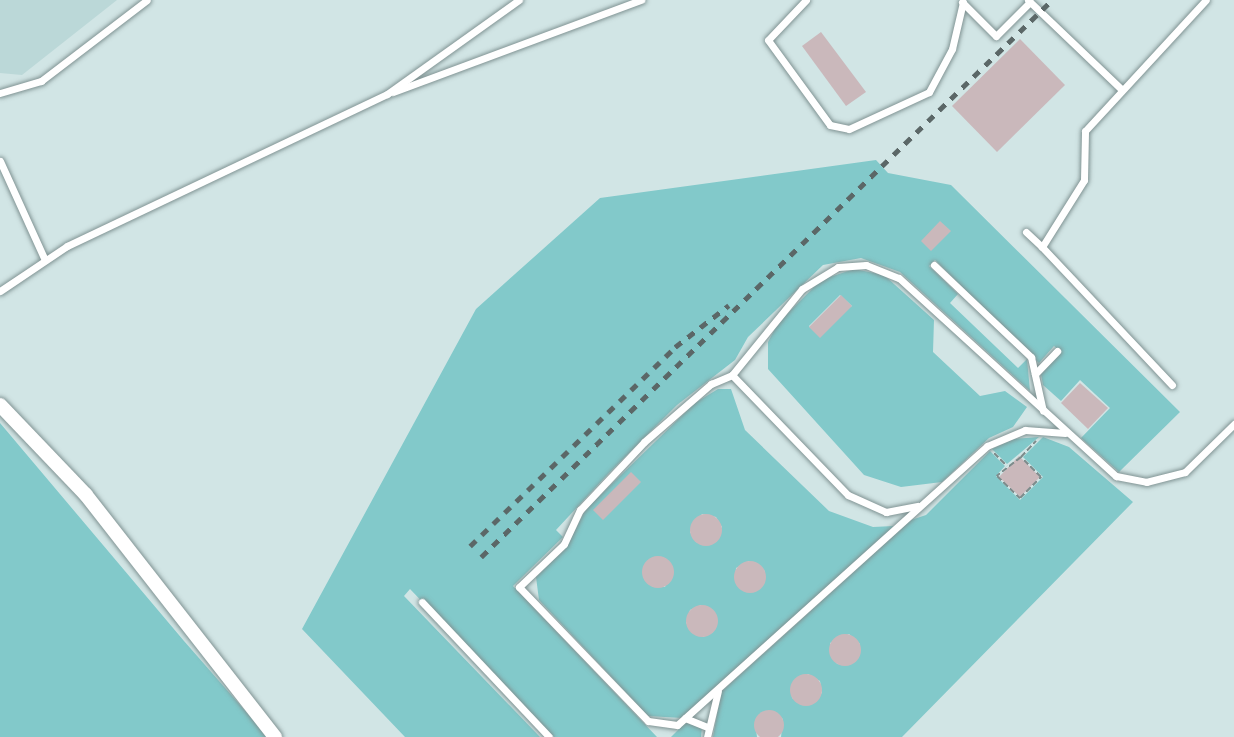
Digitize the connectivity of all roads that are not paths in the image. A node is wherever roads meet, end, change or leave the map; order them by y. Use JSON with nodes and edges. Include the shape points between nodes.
{"nodes":[{"id":1,"x":147,"y":0,"type":"edge"},
{"id":2,"x":519,"y":0,"type":"edge"},
{"id":3,"x":641,"y":0,"type":"edge"},
{"id":4,"x":806,"y":0,"type":"edge"},
{"id":5,"x":1206,"y":0,"type":"edge"},
{"id":6,"x":962,"y":1,"type":"edge"},
{"id":7,"x":1029,"y":1,"type":"edge"},
{"id":8,"x":1121,"y":89,"type":"junction"},
{"id":9,"x":0,"y":93,"type":"edge"},
{"id":10,"x":387,"y":94,"type":"junction"},
{"id":11,"x":0,"y":161,"type":"edge"},
{"id":12,"x":1026,"y":231,"type":"dead end"},
{"id":13,"x":1042,"y":248,"type":"junction"},
{"id":14,"x":45,"y":260,"type":"junction"},
{"id":15,"x":934,"y":265,"type":"dead end"},
{"id":16,"x":0,"y":291,"type":"edge"},
{"id":17,"x":1057,"y":351,"type":"dead end"},
{"id":18,"x":1035,"y":374,"type":"junction"},
{"id":19,"x":732,"y":375,"type":"junction"},
{"id":20,"x":1172,"y":386,"type":"dead end"},
{"id":21,"x":0,"y":405,"type":"edge"},
{"id":22,"x":1043,"y":411,"type":"junction"},
{"id":23,"x":1234,"y":424,"type":"edge"},
{"id":24,"x":1065,"y":433,"type":"junction"},
{"id":25,"x":925,"y":503,"type":"junction"},
{"id":26,"x":422,"y":602,"type":"dead end"},
{"id":27,"x":718,"y":691,"type":"junction"},
{"id":28,"x":685,"y":718,"type":"junction"},
{"id":29,"x":707,"y":726,"type":"junction"},
{"id":30,"x":275,"y":737,"type":"edge"},
{"id":31,"x":549,"y":737,"type":"edge"},
{"id":32,"x":707,"y":737,"type":"edge"}],
"edges":[{"from":1,"to":9,"type":"lane","via":[[41,81]]},
{"from":2,"to":10,"type":"lane"},
{"from":3,"to":10,"type":"lane"},
{"from":4,"to":6,"type":"lane","via":[[768,40],[830,125],[849,129],[929,92],[952,49]]},
{"from":5,"to":8,"type":"lane"},
{"from":6,"to":7,"type":"lane","via":[[996,36]]},
{"from":7,"to":8,"type":"lane"},
{"from":8,"to":13,"type":"lane","via":[[1082,138],[1084,180]]},
{"from":10,"to":14,"type":"lane"},
{"from":11,"to":14,"type":"lane"},
{"from":12,"to":13,"type":"lane"},
{"from":13,"to":20,"type":"lane"},
{"from":14,"to":16,"type":"lane"},
{"from":15,"to":18,"type":"lane","via":[[1031,357]]},
{"from":17,"to":18,"type":"lane"},
{"from":18,"to":22,"type":"lane"},
{"from":19,"to":22,"type":"lane","via":[[817,276],[866,264],[916,291]]},
{"from":19,"to":25,"type":"lane","via":[[848,495],[886,512]]},
{"from":19,"to":28,"type":"lane","via":[[711,384],[644,442],[580,510],[564,544],[519,587],[648,721],[677,725]]},
{"from":21,"to":30,"type":"street","via":[[86,495]]},
{"from":22,"to":24,"type":"lane"},
{"from":23,"to":24,"type":"lane","via":[[1185,472],[1146,482],[1116,476]]},
{"from":24,"to":25,"type":"lane","via":[[1012,433],[987,446]]},
{"from":25,"to":27,"type":"lane"},
{"from":26,"to":31,"type":"lane"},
{"from":27,"to":28,"type":"lane"},
{"from":27,"to":29,"type":"lane"},
{"from":28,"to":29,"type":"lane"},
{"from":29,"to":32,"type":"lane"}]}
